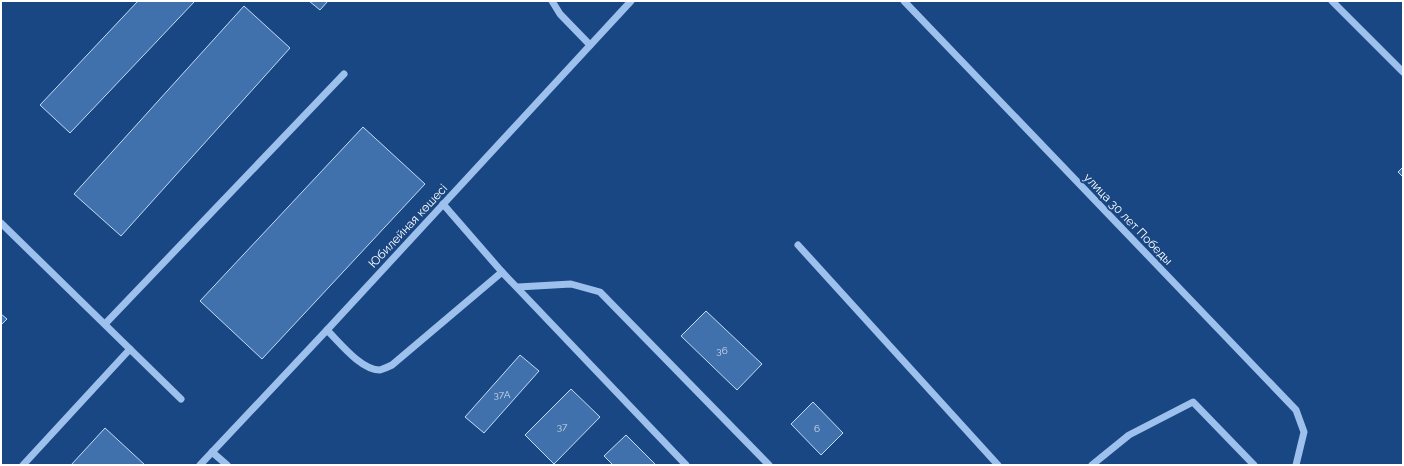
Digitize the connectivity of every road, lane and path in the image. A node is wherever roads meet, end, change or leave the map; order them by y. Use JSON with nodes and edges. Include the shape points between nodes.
{"nodes":[{"id":1,"x":552,"y":1,"type":"edge"},
{"id":2,"x":631,"y":1,"type":"edge"},
{"id":3,"x":904,"y":1,"type":"edge"},
{"id":4,"x":1332,"y":1,"type":"edge"},
{"id":5,"x":590,"y":45,"type":"junction"},
{"id":6,"x":1403,"y":72,"type":"edge"},
{"id":7,"x":344,"y":74,"type":"dead end"},
{"id":8,"x":443,"y":204,"type":"junction"},
{"id":9,"x":1,"y":223,"type":"edge"},
{"id":10,"x":798,"y":245,"type":"dead end"},
{"id":11,"x":502,"y":272,"type":"junction"},
{"id":12,"x":518,"y":288,"type":"junction"},
{"id":13,"x":105,"y":324,"type":"junction"},
{"id":14,"x":327,"y":330,"type":"junction"},
{"id":15,"x":130,"y":349,"type":"junction"},
{"id":16,"x":181,"y":399,"type":"dead end"},
{"id":17,"x":212,"y":452,"type":"junction"},
{"id":18,"x":23,"y":465,"type":"edge"},
{"id":19,"x":200,"y":465,"type":"edge"},
{"id":20,"x":227,"y":465,"type":"edge"},
{"id":21,"x":686,"y":465,"type":"edge"},
{"id":22,"x":769,"y":465,"type":"edge"},
{"id":23,"x":998,"y":465,"type":"edge"},
{"id":24,"x":1092,"y":465,"type":"edge"},
{"id":25,"x":1254,"y":465,"type":"edge"},
{"id":26,"x":1296,"y":465,"type":"edge"}],
"edges":[{"from":1,"to":5,"type":"street","via":[[560,14]]},
{"from":2,"to":5,"type":"street","name":"Юбилейная көшесі"},
{"from":3,"to":26,"type":"street","name":"улица 30 лет Победы","via":[[1296,410],[1304,432]]},
{"from":4,"to":6,"type":"street"},
{"from":5,"to":8,"type":"street","name":"Юбилейная көшесі"},
{"from":7,"to":13,"type":"street"},
{"from":8,"to":11,"type":"street"},
{"from":8,"to":14,"type":"street","name":"Юбилейная көшесі"},
{"from":9,"to":13,"type":"street"},
{"from":10,"to":23,"type":"street"},
{"from":11,"to":12,"type":"street"},
{"from":11,"to":14,"type":"street","via":[[392,365],[380,370],[367,367],[356,359]]},
{"from":12,"to":21,"type":"street"},
{"from":12,"to":22,"type":"street","via":[[571,284],[600,292]]},
{"from":13,"to":15,"type":"street"},
{"from":14,"to":17,"type":"street","name":"Юбилейная көшесі"},
{"from":15,"to":16,"type":"street"},
{"from":15,"to":18,"type":"street"},
{"from":17,"to":19,"type":"street","name":"Юбилейная көшесі"},
{"from":17,"to":20,"type":"street"},
{"from":24,"to":25,"type":"street","via":[[1129,435],[1193,402]]}]}
